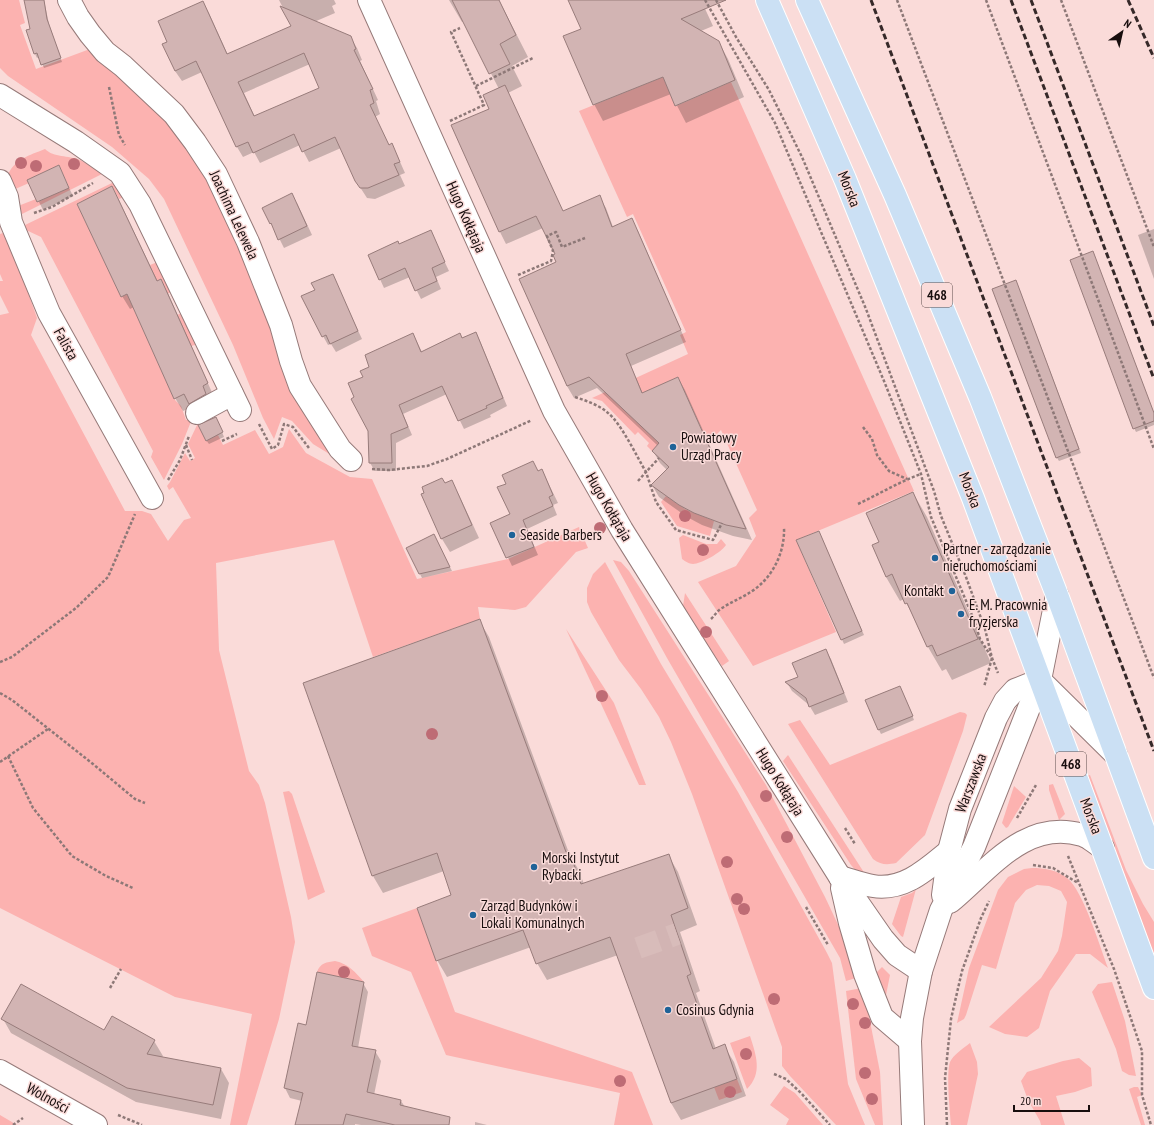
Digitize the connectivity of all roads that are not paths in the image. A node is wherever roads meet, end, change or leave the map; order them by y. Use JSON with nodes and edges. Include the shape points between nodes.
{"nodes":[{"id":1,"x":69,"y":0,"type":"edge"},
{"id":2,"x":369,"y":0,"type":"edge"},
{"id":3,"x":767,"y":0,"type":"edge"},
{"id":4,"x":807,"y":0,"type":"edge"},
{"id":5,"x":0,"y":95,"type":"edge"},
{"id":6,"x":0,"y":181,"type":"edge"},
{"id":7,"x":197,"y":413,"type":"dead end"},
{"id":8,"x":350,"y":460,"type":"road end"},
{"id":9,"x":152,"y":498,"type":"road end"},
{"id":10,"x":1057,"y":595,"type":"junction"},
{"id":11,"x":1040,"y":680,"type":"junction"},
{"id":12,"x":1116,"y":755,"type":"junction"},
{"id":13,"x":1103,"y":848,"type":"junction"},
{"id":14,"x":949,"y":851,"type":"junction"},
{"id":15,"x":1154,"y":858,"type":"edge"},
{"id":16,"x":840,"y":877,"type":"junction"},
{"id":17,"x":941,"y":910,"type":"junction"},
{"id":18,"x":921,"y":971,"type":"junction"},
{"id":19,"x":1154,"y":988,"type":"edge"},
{"id":20,"x":910,"y":1040,"type":"junction"},
{"id":21,"x":0,"y":1071,"type":"edge"},
{"id":22,"x":96,"y":1125,"type":"edge"},
{"id":23,"x":913,"y":1125,"type":"edge"}],
"edges":[{"from":1,"to":8,"type":"street","name":"Joachima Lelewela","via":[[82,23],[105,52],[124,66],[174,114],[216,174],[251,249],[281,325],[290,361],[300,386],[340,449]]},
{"from":2,"to":16,"type":"street","name":"Hugo Kołłątaja","via":[[554,411],[622,530]]},
{"from":3,"to":11,"type":"main road","name":"Morska","number":"468","via":[[848,186],[973,498]]},
{"from":4,"to":10,"type":"main road","number":"468","via":[[904,217],[980,397]]},
{"from":5,"to":7,"type":"street","via":[[76,142],[120,174],[140,204],[236,402]]},
{"from":6,"to":9,"type":"street","name":"Falista","via":[[11,222],[49,313]]},
{"from":10,"to":11,"type":"street","name":"Warszawska"},
{"from":10,"to":12,"type":"main road","number":"468"},
{"from":11,"to":12,"type":"street"},
{"from":11,"to":13,"type":"main road","name":"Morska","number":"468"},
{"from":11,"to":14,"type":"street","name":"Warszawska","via":[[1015,690],[1005,701],[960,809]]},
{"from":11,"to":17,"type":"street","name":"Warszawska","via":[[974,846]]},
{"from":12,"to":15,"type":"main road","number":"468"},
{"from":13,"to":17,"type":"street","via":[[1083,836],[1057,831],[1036,836],[1011,848],[996,859]]},
{"from":13,"to":19,"type":"main road","name":"Morska","number":"468"},
{"from":14,"to":16,"type":"street","via":[[917,876],[902,884],[874,886]]},
{"from":14,"to":17,"type":"street","name":"Warszawska"},
{"from":16,"to":18,"type":"street","name":"Hugo Kołłątaja","via":[[883,939],[897,955]]},
{"from":16,"to":20,"type":"street","via":[[863,967],[882,1017]]},
{"from":17,"to":18,"type":"street","name":"Warszawska"},
{"from":18,"to":20,"type":"street","name":"Warszawska"},
{"from":20,"to":23,"type":"street","name":"Warszawska"},
{"from":21,"to":22,"type":"street","name":"Wolności"}]}
